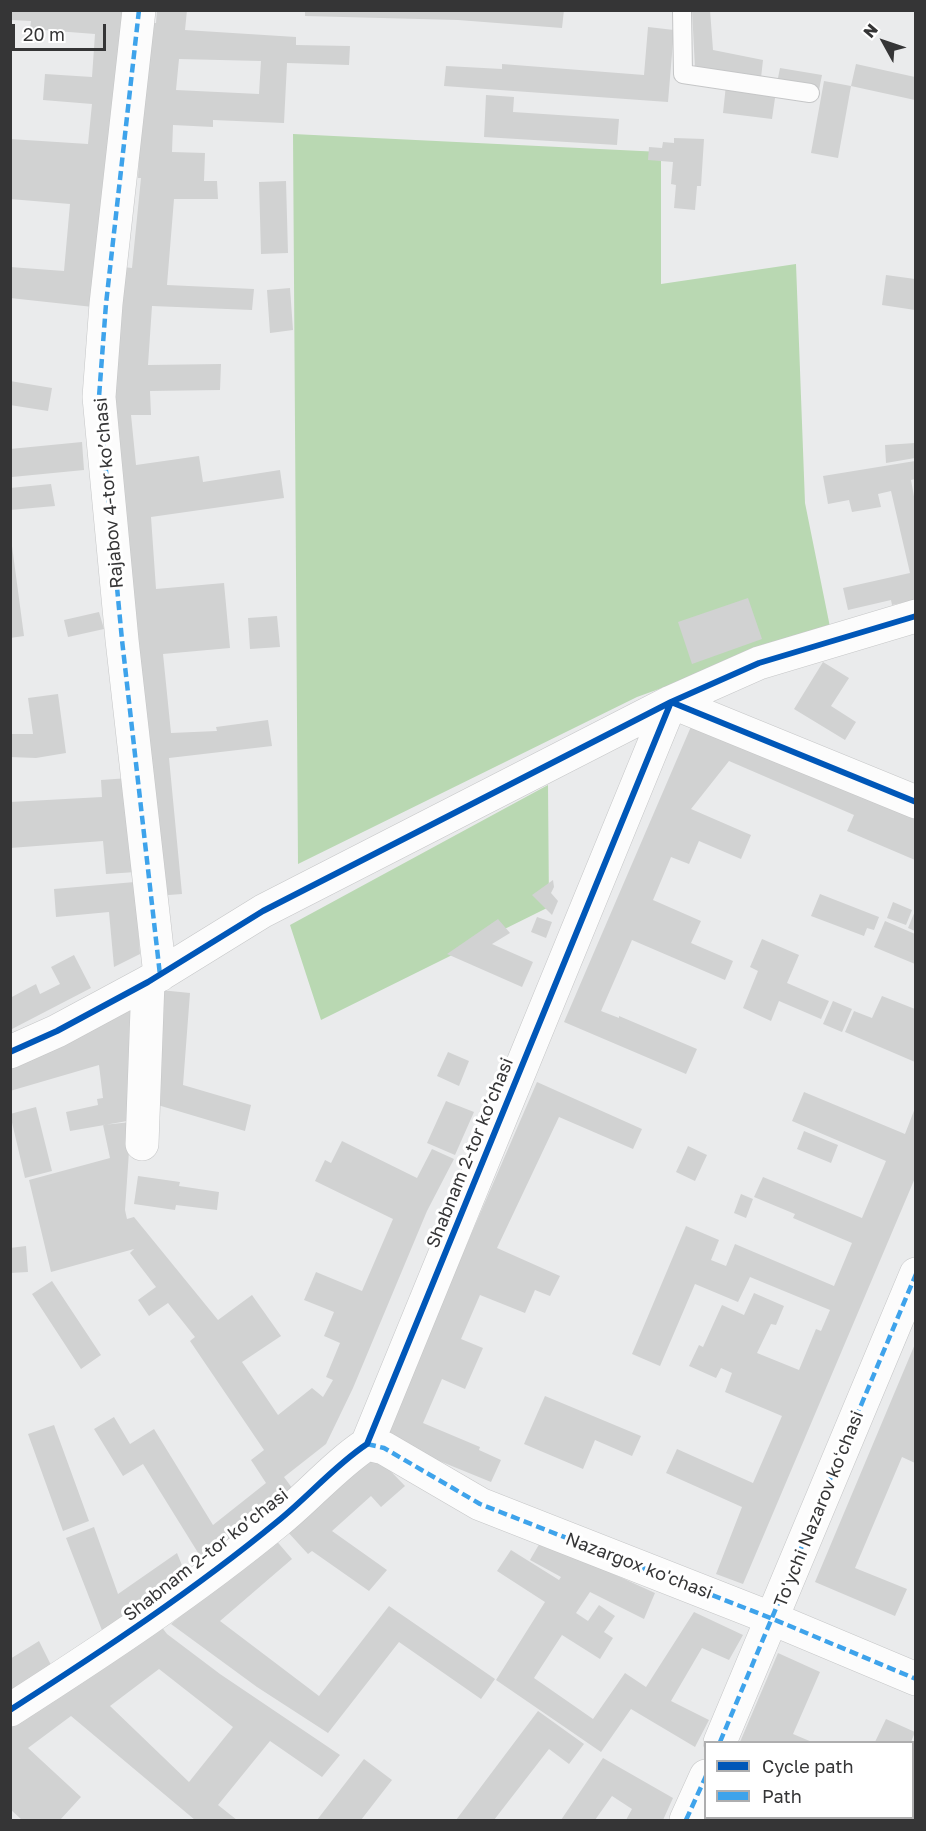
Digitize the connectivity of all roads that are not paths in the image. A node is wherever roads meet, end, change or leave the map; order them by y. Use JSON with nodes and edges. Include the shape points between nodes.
{"nodes":[{"id":1,"x":139,"y":10,"type":"edge"},
{"id":2,"x":682,"y":10,"type":"edge"},
{"id":3,"x":810,"y":93,"type":"dead end"},
{"id":4,"x":915,"y":616,"type":"edge"},
{"id":5,"x":671,"y":702,"type":"junction"},
{"id":6,"x":915,"y":802,"type":"edge"},
{"id":7,"x":154,"y":978,"type":"junction"},
{"id":8,"x":10,"y":1052,"type":"edge"},
{"id":9,"x":141,"y":1144,"type":"dead end"},
{"id":10,"x":915,"y":1274,"type":"edge"},
{"id":11,"x":367,"y":1444,"type":"junction"},
{"id":12,"x":773,"y":1619,"type":"junction"},
{"id":13,"x":915,"y":1679,"type":"edge"},
{"id":14,"x":10,"y":1710,"type":"edge"},
{"id":15,"x":721,"y":1741,"type":"edge"},
{"id":16,"x":704,"y":1778,"type":"edge"},
{"id":17,"x":686,"y":1821,"type":"edge"}],
"edges":[{"from":1,"to":7,"type":"street","name":"Rajabov 4-tor koʼchasi","via":[[99,398]]},
{"from":2,"to":3,"type":"lane","via":[[683,74]]},
{"from":4,"to":5,"type":"street","via":[[759,663]]},
{"from":5,"to":6,"type":"street"},
{"from":5,"to":7,"type":"street","via":[[263,911]]},
{"from":5,"to":11,"type":"street","name":"Shabnam 2-tor koʼchasi"},
{"from":7,"to":8,"type":"street"},
{"from":7,"to":9,"type":"street","name":"Rajabov 4-tor koʼchasi"},
{"from":10,"to":12,"type":"street","name":"To'ychi Nazarov koʻchasi"},
{"from":11,"to":12,"type":"street","name":"Nazargox ko'chasi","via":[[384,1448],[480,1504]]},
{"from":11,"to":14,"type":"street","name":"Shabnam 2-tor koʼchasi","via":[[344,1459],[279,1520],[142,1625]]},
{"from":12,"to":13,"type":"street","name":"Nazargox ko'chasi"},
{"from":12,"to":15,"type":"street","name":"To'ychi Nazarov koʻchasi"},
{"from":16,"to":17,"type":"street"}]}
